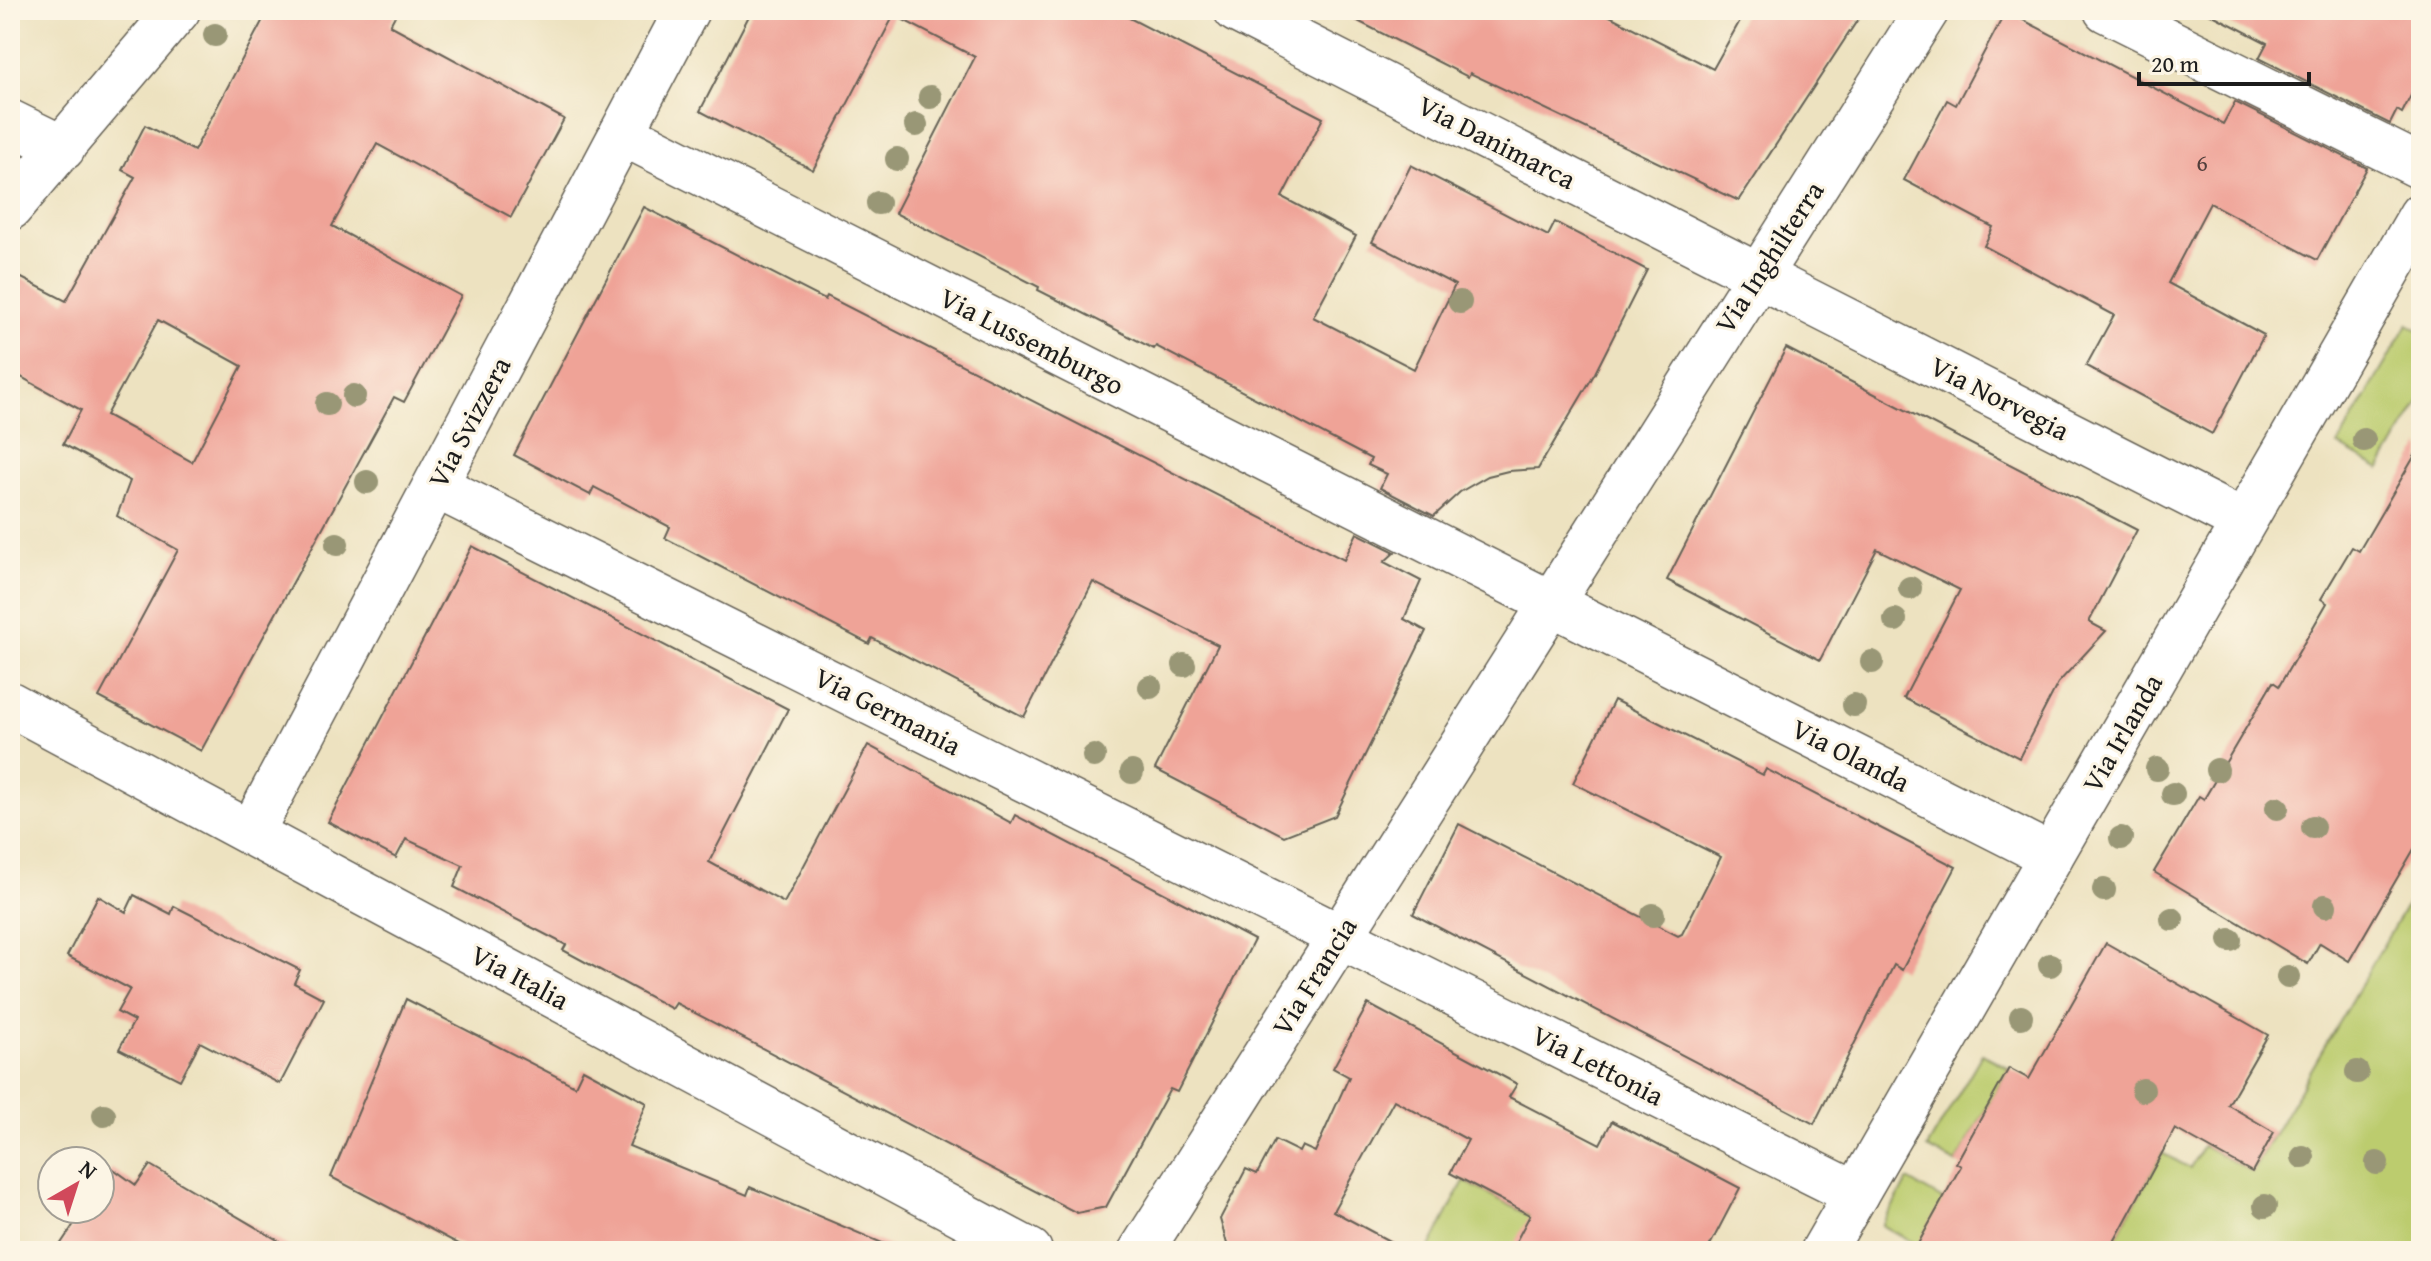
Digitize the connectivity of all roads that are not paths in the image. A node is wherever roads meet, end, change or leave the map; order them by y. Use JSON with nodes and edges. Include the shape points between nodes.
{"nodes":[{"id":1,"x":178,"y":10,"type":"edge"},
{"id":2,"x":687,"y":10,"type":"edge"},
{"id":3,"x":1236,"y":10,"type":"edge"},
{"id":4,"x":1927,"y":10,"type":"edge"},
{"id":5,"x":2106,"y":10,"type":"edge"},
{"id":6,"x":10,"y":122,"type":"edge"},
{"id":7,"x":622,"y":133,"type":"junction"},
{"id":8,"x":63,"y":148,"type":"junction"},
{"id":9,"x":2421,"y":167,"type":"edge"},
{"id":10,"x":10,"y":208,"type":"edge"},
{"id":11,"x":2421,"y":215,"type":"edge"},
{"id":12,"x":1757,"y":274,"type":"junction"},
{"id":13,"x":436,"y":486,"type":"junction"},
{"id":14,"x":2243,"y":522,"type":"junction"},
{"id":15,"x":1549,"y":602,"type":"junction"},
{"id":16,"x":10,"y":704,"type":"edge"},
{"id":17,"x":251,"y":833,"type":"junction"},
{"id":18,"x":2051,"y":856,"type":"junction"},
{"id":19,"x":1339,"y":936,"type":"junction"},
{"id":20,"x":1856,"y":1194,"type":"junction"},
{"id":21,"x":1030,"y":1251,"type":"edge"},
{"id":22,"x":1141,"y":1251,"type":"edge"},
{"id":23,"x":1823,"y":1251,"type":"edge"}],
"edges":[{"from":1,"to":8,"type":"street"},
{"from":2,"to":7,"type":"street","name":"Via Svizzera"},
{"from":3,"to":12,"type":"street","name":"Via Danimarca"},
{"from":4,"to":12,"type":"street","name":"Via Inghilterra"},
{"from":5,"to":9,"type":"street"},
{"from":6,"to":8,"type":"street"},
{"from":7,"to":13,"type":"street","name":"Via Svizzera"},
{"from":7,"to":15,"type":"street","name":"Via Lussemburgo"},
{"from":8,"to":10,"type":"street"},
{"from":11,"to":14,"type":"street","name":"Via Irlanda"},
{"from":12,"to":14,"type":"street","name":"Via Norvegia"},
{"from":12,"to":15,"type":"street","name":"Via Inghilterra"},
{"from":13,"to":17,"type":"street","name":"Via Svizzera"},
{"from":13,"to":19,"type":"street","name":"Via Germania"},
{"from":14,"to":18,"type":"street","name":"Via Irlanda"},
{"from":15,"to":18,"type":"street","name":"Via Olanda"},
{"from":15,"to":19,"type":"street","name":"Via Francia"},
{"from":16,"to":17,"type":"street","name":"Via Italia"},
{"from":17,"to":21,"type":"street","name":"Via Italia"},
{"from":18,"to":20,"type":"street","name":"Via Irlanda"},
{"from":19,"to":20,"type":"street","name":"Via Lettonia"},
{"from":19,"to":22,"type":"street","name":"Via Francia"},
{"from":20,"to":23,"type":"street","name":"Via Irlanda"}]}
